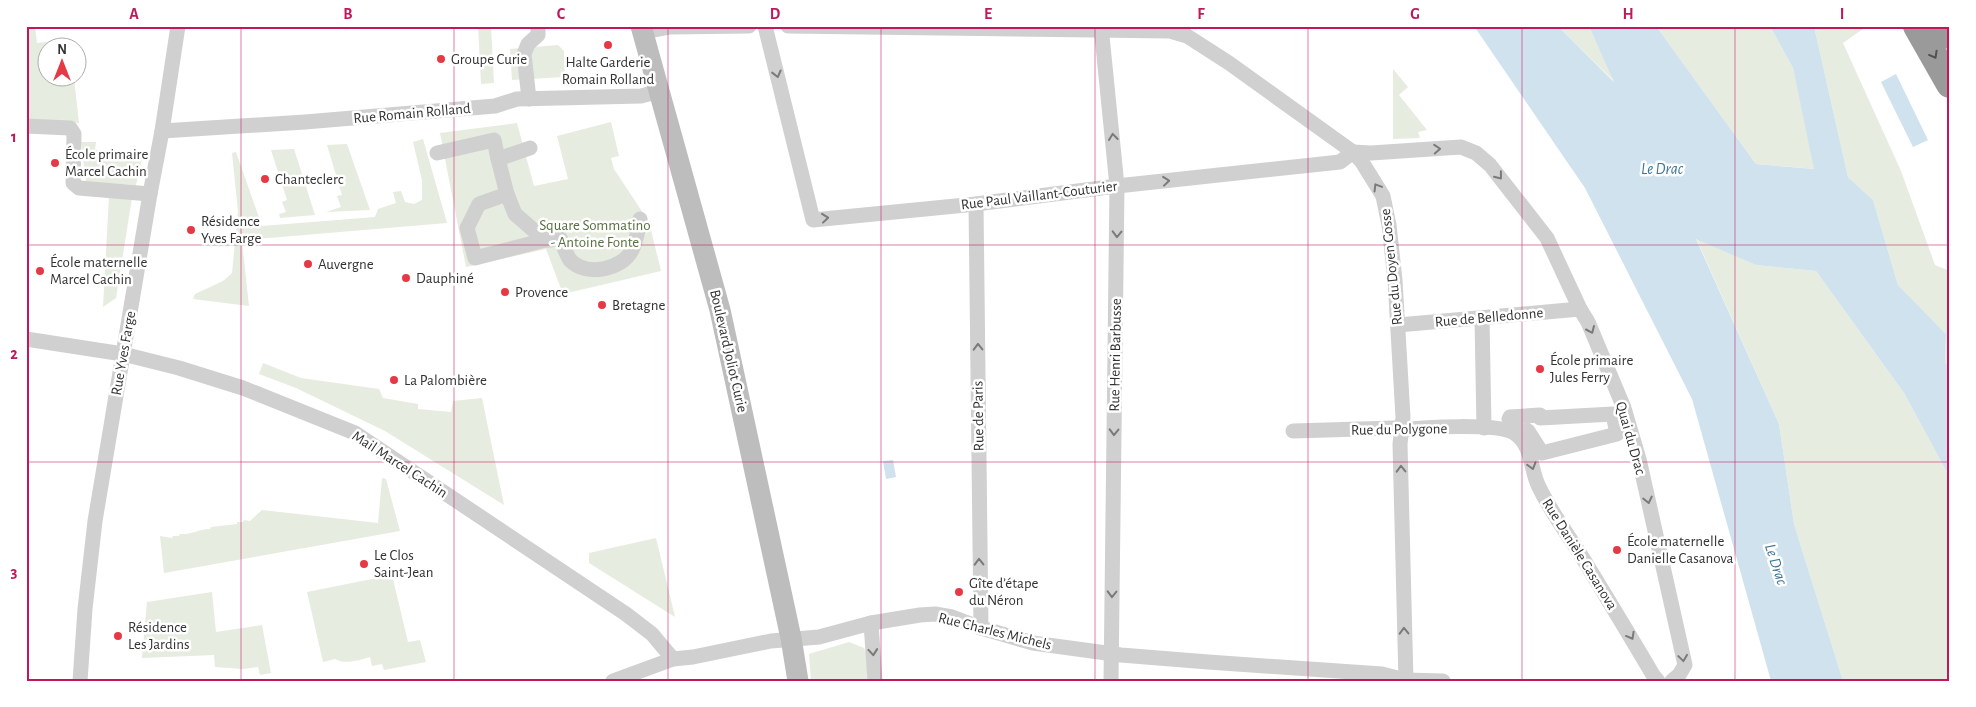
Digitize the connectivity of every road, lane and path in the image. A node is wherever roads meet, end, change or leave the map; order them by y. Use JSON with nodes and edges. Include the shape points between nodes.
{"nodes":[{"id":1,"x":178,"y":26,"type":"edge"},
{"id":2,"x":538,"y":26,"type":"edge"},
{"id":3,"x":749,"y":26,"type":"edge"},
{"id":4,"x":765,"y":26,"type":"edge"},
{"id":5,"x":788,"y":26,"type":"edge"},
{"id":6,"x":1917,"y":26,"type":"edge"},
{"id":7,"x":1945,"y":26,"type":"edge"},
{"id":8,"x":1100,"y":28,"type":"edge"},
{"id":9,"x":643,"y":29,"type":"edge"},
{"id":10,"x":1950,"y":35,"type":"edge"},
{"id":11,"x":1950,"y":84,"type":"edge"},
{"id":12,"x":660,"y":91,"type":"junction"},
{"id":13,"x":528,"y":99,"type":"junction"},
{"id":14,"x":26,"y":126,"type":"edge"},
{"id":15,"x":162,"y":131,"type":"junction"},
{"id":16,"x":1461,"y":147,"type":"joint"},
{"id":17,"x":530,"y":148,"type":"dead end"},
{"id":18,"x":1353,"y":152,"type":"junction"},
{"id":19,"x":437,"y":153,"type":"dead end"},
{"id":20,"x":498,"y":159,"type":"junction"},
{"id":21,"x":1117,"y":186,"type":"junction"},
{"id":22,"x":150,"y":194,"type":"junction"},
{"id":23,"x":507,"y":194,"type":"junction"},
{"id":24,"x":976,"y":204,"type":"junction"},
{"id":25,"x":640,"y":219,"type":"dead end"},
{"id":26,"x":552,"y":240,"type":"junction"},
{"id":27,"x":1580,"y":309,"type":"junction"},
{"id":28,"x":1482,"y":318,"type":"junction"},
{"id":29,"x":1398,"y":325,"type":"junction"},
{"id":30,"x":26,"y":339,"type":"edge"},
{"id":31,"x":123,"y":354,"type":"junction"},
{"id":32,"x":1540,"y":418,"type":"joint"},
{"id":33,"x":1484,"y":428,"type":"junction"},
{"id":34,"x":1505,"y":429,"type":"joint"},
{"id":35,"x":1402,"y":430,"type":"junction"},
{"id":36,"x":1293,"y":431,"type":"dead end"},
{"id":37,"x":871,"y":623,"type":"junction"},
{"id":38,"x":981,"y":628,"type":"junction"},
{"id":39,"x":791,"y":638,"type":"junction"},
{"id":40,"x":1111,"y":654,"type":"junction"},
{"id":41,"x":673,"y":659,"type":"junction"},
{"id":42,"x":1406,"y":680,"type":"edge"},
{"id":43,"x":80,"y":681,"type":"edge"},
{"id":44,"x":613,"y":681,"type":"edge"},
{"id":45,"x":798,"y":681,"type":"edge"},
{"id":46,"x":875,"y":681,"type":"edge"},
{"id":47,"x":1111,"y":681,"type":"edge"},
{"id":48,"x":1443,"y":681,"type":"edge"},
{"id":49,"x":1658,"y":681,"type":"edge"},
{"id":50,"x":1672,"y":681,"type":"edge"}],
"edges":[{"from":1,"to":15,"type":"street","name":"Rue Yves Farge"},
{"from":2,"to":13,"type":"street","via":[[538,35],[528,44],[524,54]]},
{"from":3,"to":9,"type":"street"},
{"from":4,"to":24,"type":"street","name":"Rue Paul Vaillant-Couturier","one_way":true,"via":[[813,220]]},
{"from":5,"to":8,"type":"street","name":"Rue du Doyen Gosse"},
{"from":6,"to":11,"type":"highway","one_way":true},
{"from":7,"to":10,"type":"highway"},
{"from":8,"to":18,"type":"street","name":"Rue du Doyen Gosse","via":[[1170,31],[1187,36]]},
{"from":21,"to":8,"type":"street","name":"Rue Henri Barbusse","one_way":true},
{"from":9,"to":12,"type":"street","name":"Boulevard Joliot Curie"},
{"from":12,"to":13,"type":"street","name":"Rue Romain Rolland","via":[[641,96]]},
{"from":12,"to":39,"type":"street","name":"Boulevard Joliot Curie","via":[[720,310]]},
{"from":13,"to":15,"type":"street","name":"Rue Romain Rolland","via":[[495,106],[427,112]]},
{"from":14,"to":22,"type":"street","via":[[70,128],[74,134],[73,183],[79,188]]},
{"from":15,"to":22,"type":"street","name":"Rue Yves Farge"},
{"from":18,"to":16,"type":"street","name":"Rue Paul Vaillant-Couturier","one_way":true},
{"from":16,"to":27,"type":"street","name":"Quai du Drac","one_way":true,"via":[[1476,153],[1490,165],[1547,238]]},
{"from":17,"to":20,"type":"street"},
{"from":21,"to":18,"type":"street","name":"Rue Paul Vaillant-Couturier","one_way":true,"via":[[1340,162]]},
{"from":29,"to":18,"type":"street","name":"Rue du Doyen Gosse","one_way":true,"via":[[1389,225],[1383,196]]},
{"from":19,"to":20,"type":"street","via":[[494,140]]},
{"from":20,"to":23,"type":"street"},
{"from":21,"to":24,"type":"street","name":"Rue Paul Vaillant-Couturier"},
{"from":21,"to":40,"type":"street","name":"Rue Henri Barbusse","one_way":true},
{"from":22,"to":31,"type":"street","name":"Rue Yves Farge"},
{"from":23,"to":26,"type":"street","via":[[515,214]]},
{"from":23,"to":26,"type":"street","via":[[479,204],[467,228],[475,258]]},
{"from":38,"to":24,"type":"street","name":"Rue de Paris","one_way":true},
{"from":25,"to":26,"type":"street","via":[[632,250],[621,262],[602,270],[582,268]]},
{"from":27,"to":28,"type":"street","name":"Rue de Belledonne"},
{"from":27,"to":50,"type":"street","name":"Quai du Drac","one_way":true,"via":[[1624,408],[1639,459],[1685,666]]},
{"from":28,"to":29,"type":"street","name":"Rue de Belledonne"},
{"from":28,"to":33,"type":"street"},
{"from":29,"to":35,"type":"street","name":"Rue du Doyen Gosse"},
{"from":30,"to":31,"type":"street","name":"Mail Marcel Cachin"},
{"from":31,"to":41,"type":"street","name":"Mail Marcel Cachin","via":[[242,388],[355,433],[626,614],[652,634]]},
{"from":31,"to":43,"type":"street","name":"Rue Yves Farge","via":[[95,521]]},
{"from":32,"to":32,"type":"street","via":[[1612,414],[1617,434],[1542,453],[1528,431],[1509,419],[1540,415]]},
{"from":33,"to":34,"type":"street","name":"Rue du Polygone"},
{"from":33,"to":35,"type":"street","name":"Rue du Polygone"},
{"from":34,"to":49,"type":"street","name":"Rue Danièle Casanova","one_way":true,"via":[[1519,437],[1528,450],[1538,486]]},
{"from":35,"to":36,"type":"street","name":"Rue du Polygone"},
{"from":42,"to":35,"type":"street","name":"Rue du Doyen Gosse","one_way":true},
{"from":37,"to":38,"type":"street","name":"Rue Charles Michels","via":[[935,614]]},
{"from":37,"to":39,"type":"street","name":"Rue Charles Michels","via":[[819,637]]},
{"from":37,"to":46,"type":"street","one_way":true},
{"from":38,"to":40,"type":"street","name":"Rue Charles Michels","via":[[1033,644]]},
{"from":39,"to":41,"type":"street","name":"Rue Charles Michels"},
{"from":39,"to":45,"type":"street","name":"Boulevard Joliot Curie"},
{"from":40,"to":42,"type":"street","name":"Rue Charles Michels","via":[[1382,674]]},
{"from":40,"to":47,"type":"street","name":"Rue Henri Barbusse"},
{"from":41,"to":44,"type":"street","name":"Rue Charles Michels"},
{"from":42,"to":48,"type":"street","name":"Rue Charles Michels"}]}
